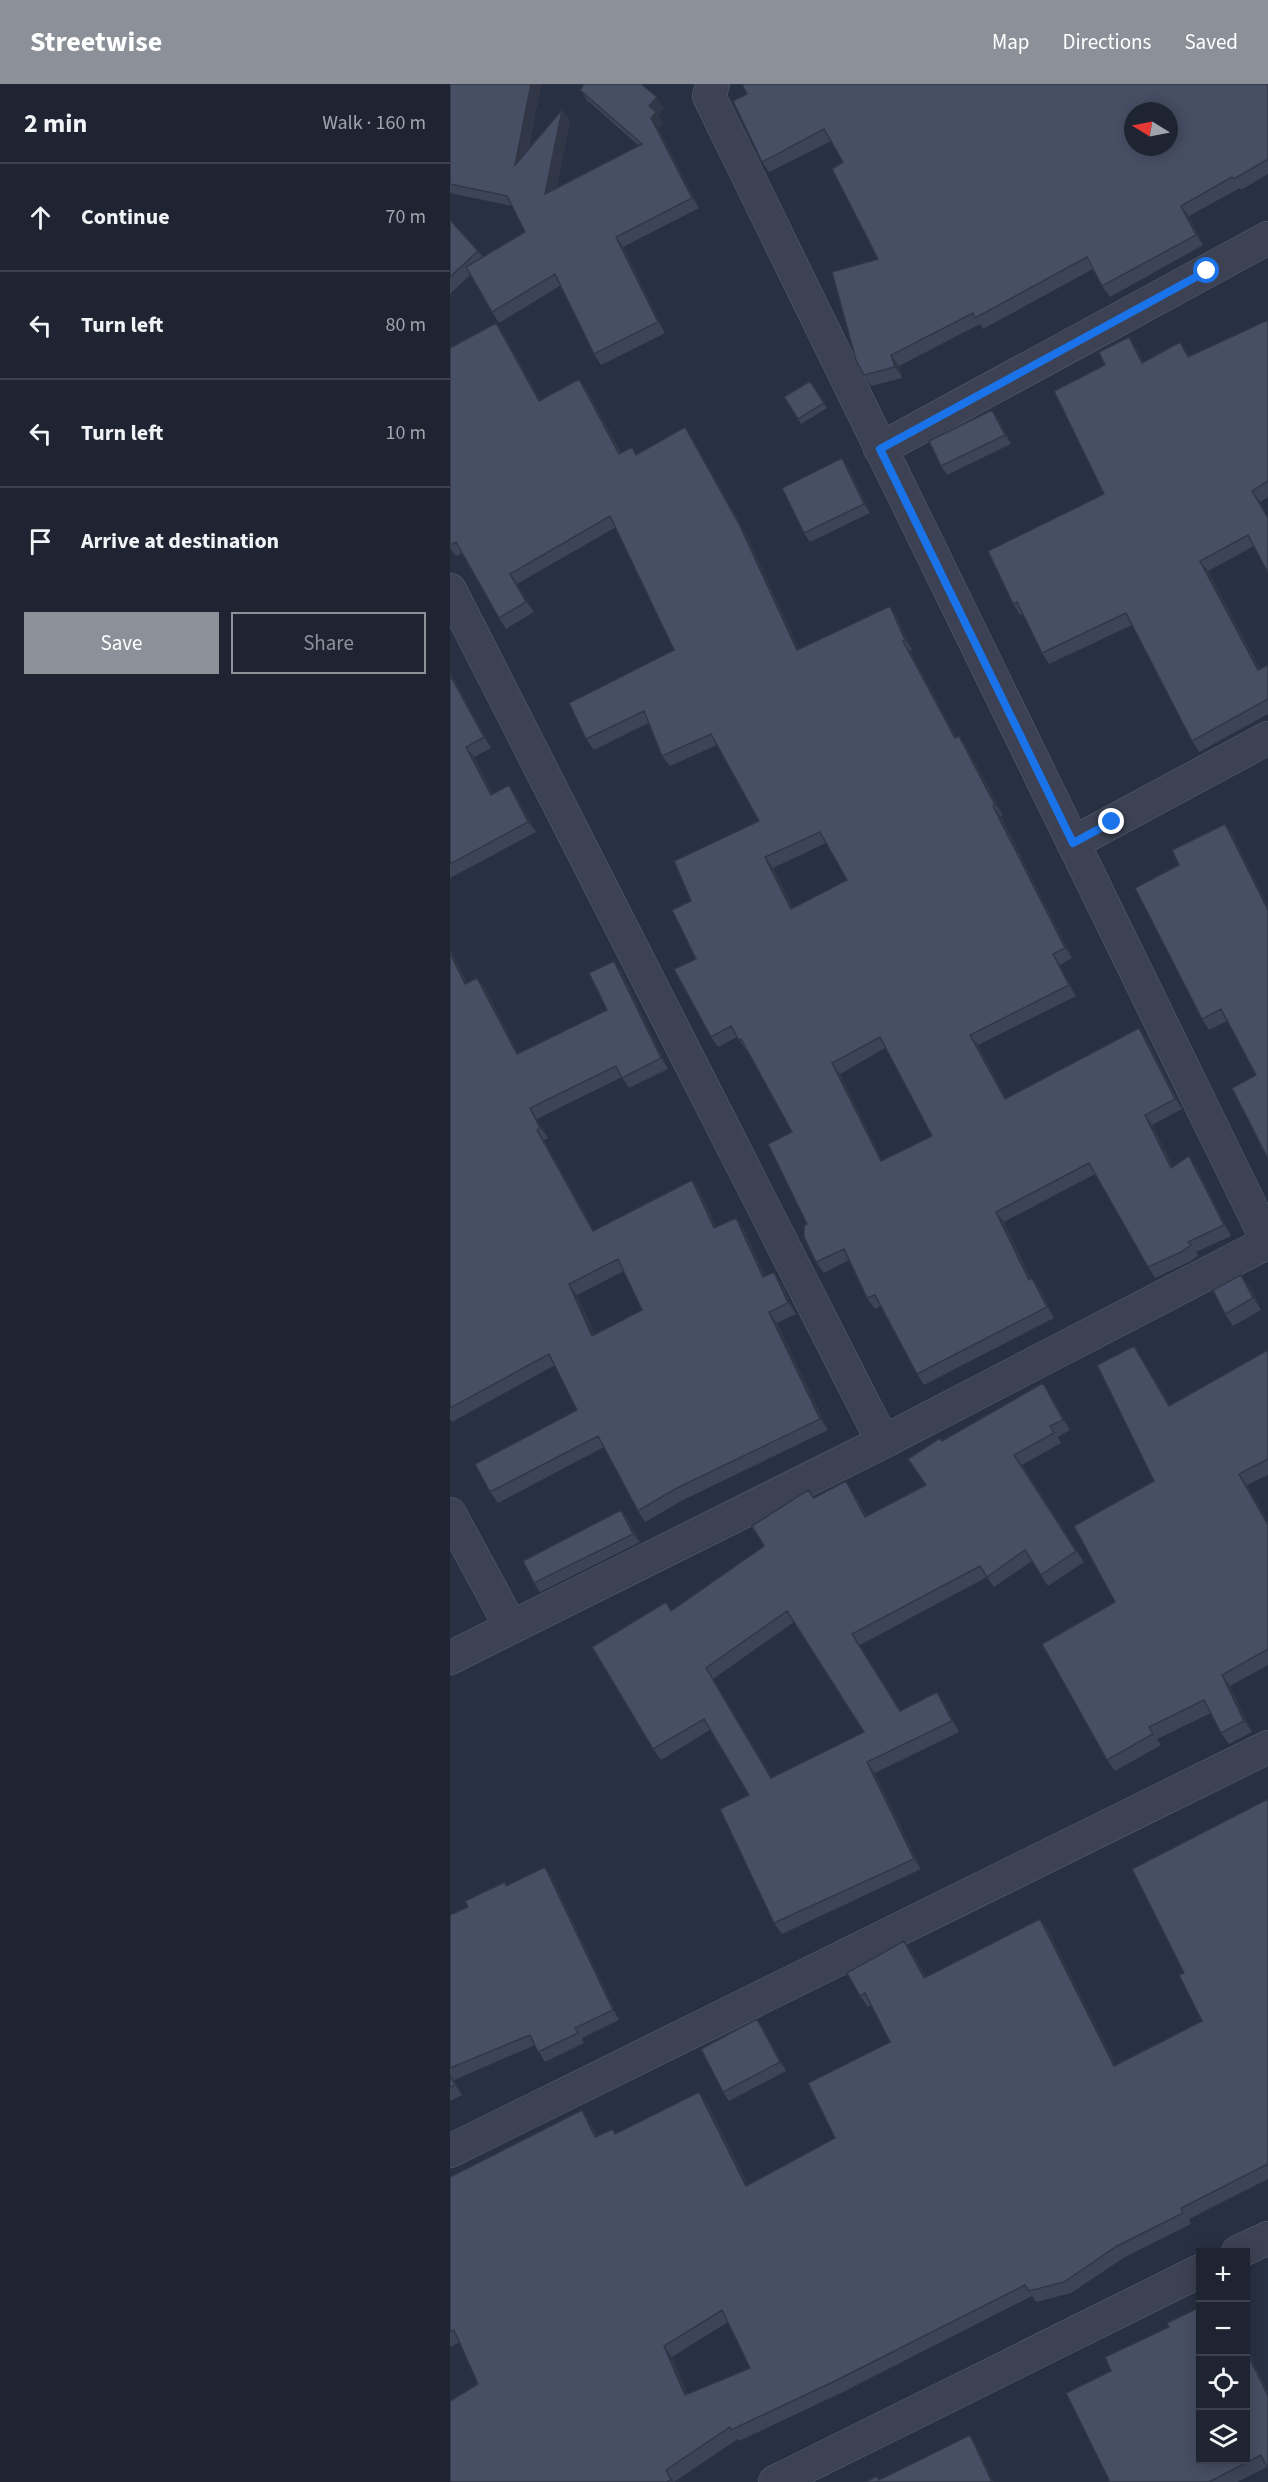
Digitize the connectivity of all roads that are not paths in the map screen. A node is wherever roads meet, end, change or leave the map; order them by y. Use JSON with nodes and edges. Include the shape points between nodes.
{"nodes":[{"id":1,"x":713,"y":84,"type":"edge"},
{"id":2,"x":1268,"y":238,"type":"edge"},
{"id":3,"x":880,"y":449,"type":"junction"},
{"id":4,"x":450,"y":590,"type":"edge"},
{"id":5,"x":1268,"y":738,"type":"edge"},
{"id":6,"x":1073,"y":843,"type":"junction"},
{"id":7,"x":1268,"y":1242,"type":"edge"},
{"id":8,"x":883,"y":1442,"type":"junction"},
{"id":9,"x":450,"y":1515,"type":"edge"},
{"id":10,"x":512,"y":1627,"type":"junction"},
{"id":11,"x":450,"y":1658,"type":"edge"},
{"id":12,"x":1268,"y":1747,"type":"edge"},
{"id":13,"x":450,"y":2151,"type":"edge"},
{"id":14,"x":1268,"y":2238,"type":"edge"},
{"id":15,"x":1248,"y":2248,"type":"edge"},
{"id":16,"x":1196,"y":2273,"type":"edge"},
{"id":17,"x":775,"y":2482,"type":"edge"}],
"edges":[{"from":1,"to":3,"type":"street","via":[[709,96]]},
{"from":2,"to":3,"type":"street"},
{"from":3,"to":6,"type":"street"},
{"from":4,"to":8,"type":"street"},
{"from":5,"to":6,"type":"street"},
{"from":6,"to":7,"type":"street"},
{"from":7,"to":8,"type":"street"},
{"from":8,"to":10,"type":"street"},
{"from":9,"to":10,"type":"street"},
{"from":10,"to":11,"type":"street"},
{"from":12,"to":13,"type":"street"},
{"from":14,"to":15,"type":"street"},
{"from":16,"to":17,"type":"street"}]}
